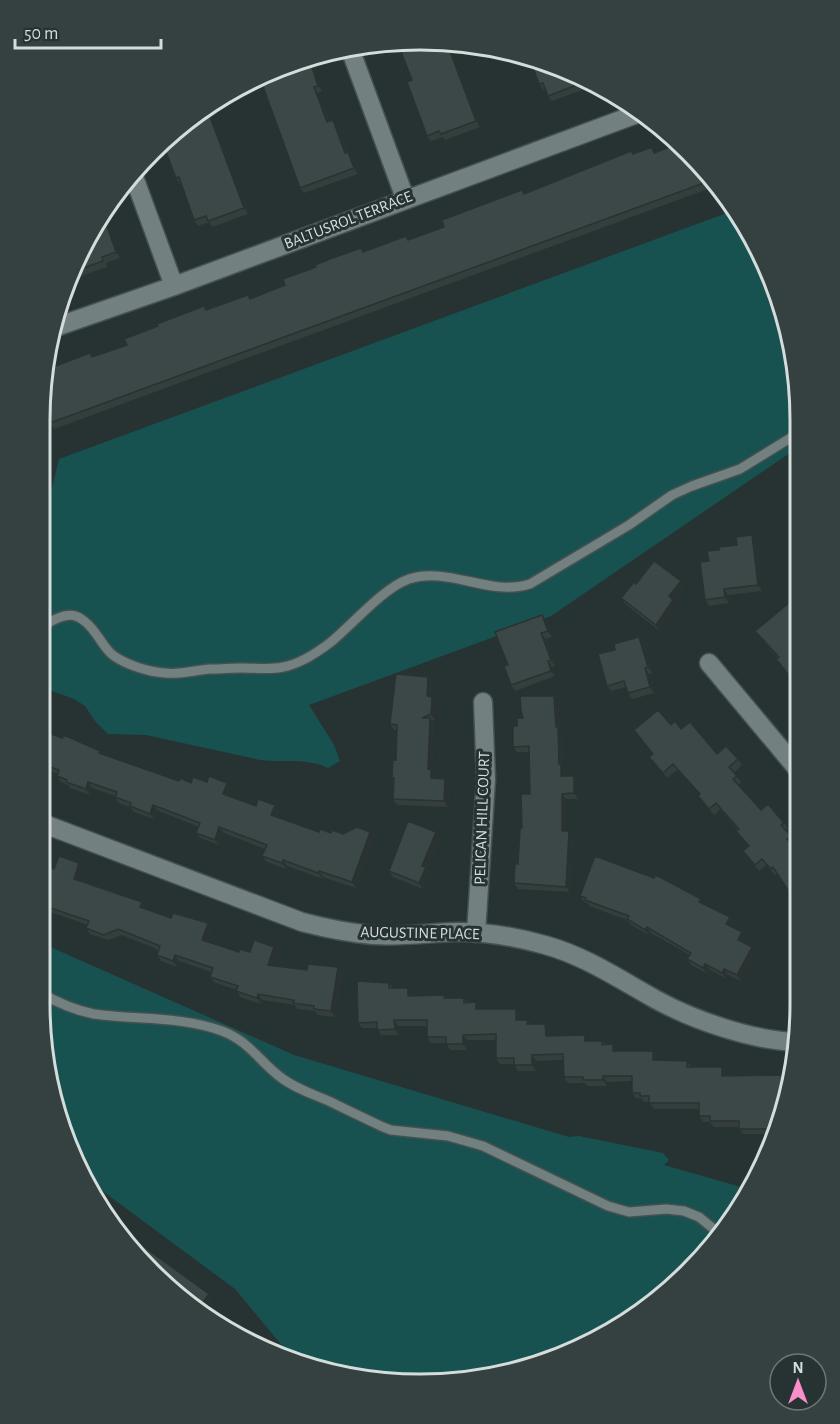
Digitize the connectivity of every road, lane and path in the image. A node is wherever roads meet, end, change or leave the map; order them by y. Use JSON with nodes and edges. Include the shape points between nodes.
{"nodes":[{"id":1,"x":353,"y":56,"type":"edge"},
{"id":2,"x":631,"y":116,"type":"edge"},
{"id":3,"x":137,"y":181,"type":"edge"},
{"id":4,"x":405,"y":198,"type":"junction"},
{"id":5,"x":174,"y":286,"type":"junction"},
{"id":6,"x":62,"y":325,"type":"edge"},
{"id":7,"x":790,"y":438,"type":"edge"},
{"id":8,"x":50,"y":621,"type":"edge"},
{"id":9,"x":709,"y":663,"type":"dead end"},
{"id":10,"x":483,"y":702,"type":"dead end"},
{"id":11,"x":790,"y":760,"type":"edge"},
{"id":12,"x":50,"y":826,"type":"edge"},
{"id":13,"x":476,"y":933,"type":"junction"},
{"id":14,"x":50,"y":998,"type":"edge"},
{"id":15,"x":788,"y":1040,"type":"edge"},
{"id":16,"x":714,"y":1229,"type":"edge"}],
"edges":[{"from":1,"to":4,"type":"street"},
{"from":2,"to":4,"type":"street","name":"BALTUSROL TERRACE"},
{"from":3,"to":5,"type":"street"},
{"from":4,"to":5,"type":"street","name":"BALTUSROL TERRACE"},
{"from":5,"to":6,"type":"street","name":"BALTUSROL TERRACE"},
{"from":7,"to":8,"type":"lane","via":[[740,470],[672,495],[530,584],[512,588],[441,577],[407,580],[390,590],[330,643],[283,667],[167,674],[114,656],[79,617]]},
{"from":9,"to":11,"type":"street"},
{"from":10,"to":13,"type":"street","name":"PELICAN HILL COURT","via":[[486,779]]},
{"from":12,"to":13,"type":"street","name":"AUGUSTINE PLACE","via":[[310,924],[375,935]]},
{"from":13,"to":15,"type":"street","name":"AUGUSTINE PLACE","via":[[547,945],[587,960],[693,1017],[742,1033]]},
{"from":14,"to":16,"type":"lane","via":[[94,1014],[199,1024],[224,1032],[256,1052],[291,1085],[382,1127],[472,1143],[608,1206],[629,1212],[684,1211]]}]}
